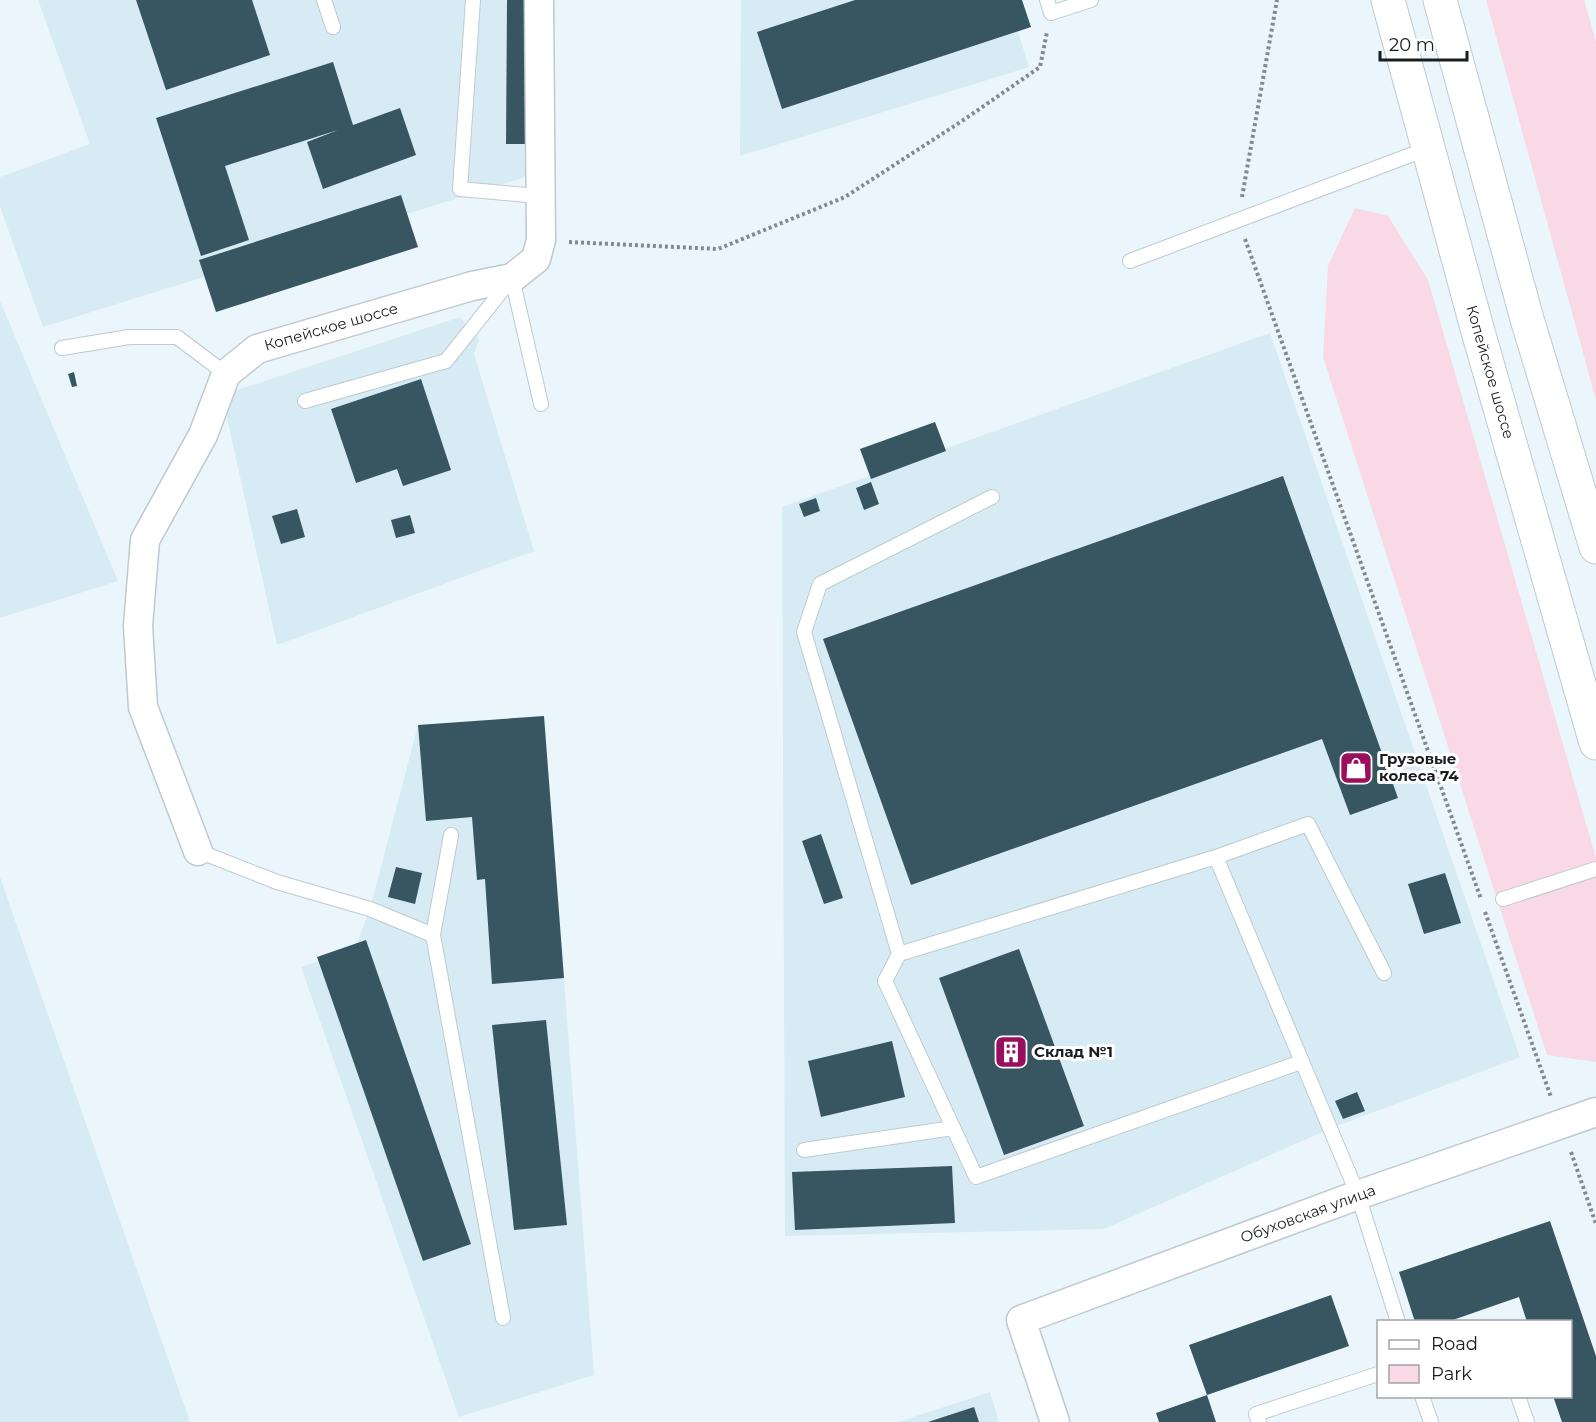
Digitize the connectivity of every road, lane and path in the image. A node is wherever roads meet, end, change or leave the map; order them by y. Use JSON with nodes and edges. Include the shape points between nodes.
{"nodes":[{"id":1,"x":324,"y":0,"type":"edge"},
{"id":2,"x":473,"y":0,"type":"edge"},
{"id":3,"x":539,"y":0,"type":"edge"},
{"id":4,"x":1091,"y":0,"type":"edge"},
{"id":5,"x":1277,"y":0,"type":"edge"},
{"id":6,"x":1388,"y":0,"type":"edge"},
{"id":7,"x":1440,"y":0,"type":"edge"},
{"id":8,"x":1049,"y":7,"type":"edge"},
{"id":9,"x":333,"y":27,"type":"dead end"},
{"id":10,"x":1429,"y":148,"type":"junction"},
{"id":11,"x":540,"y":198,"type":"junction"},
{"id":12,"x":1238,"y":220,"type":"junction"},
{"id":13,"x":541,"y":240,"type":"junction"},
{"id":14,"x":1130,"y":261,"type":"dead end"},
{"id":15,"x":512,"y":278,"type":"junction"},
{"id":16,"x":62,"y":348,"type":"dead end"},
{"id":17,"x":226,"y":374,"type":"junction"},
{"id":18,"x":305,"y":401,"type":"dead end"},
{"id":19,"x":541,"y":404,"type":"dead end"},
{"id":20,"x":992,"y":497,"type":"dead end"},
{"id":21,"x":1596,"y":547,"type":"edge"},
{"id":22,"x":1596,"y":743,"type":"edge"},
{"id":23,"x":451,"y":835,"type":"dead end"},
{"id":24,"x":198,"y":851,"type":"joint"},
{"id":25,"x":1216,"y":857,"type":"junction"},
{"id":26,"x":1596,"y":870,"type":"edge"},
{"id":27,"x":1503,"y":899,"type":"dead end"},
{"id":28,"x":433,"y":935,"type":"junction"},
{"id":29,"x":898,"y":954,"type":"junction"},
{"id":30,"x":1384,"y":973,"type":"dead end"},
{"id":31,"x":1301,"y":1062,"type":"junction"},
{"id":32,"x":1596,"y":1112,"type":"edge"},
{"id":33,"x":1561,"y":1123,"type":"junction"},
{"id":34,"x":953,"y":1128,"type":"junction"},
{"id":35,"x":804,"y":1150,"type":"dead end"},
{"id":36,"x":1358,"y":1195,"type":"junction"},
{"id":37,"x":1596,"y":1224,"type":"edge"},
{"id":38,"x":503,"y":1318,"type":"dead end"},
{"id":39,"x":1397,"y":1320,"type":"edge"},
{"id":40,"x":1377,"y":1374,"type":"edge"},
{"id":41,"x":1423,"y":1398,"type":"edge"},
{"id":42,"x":1519,"y":1398,"type":"edge"},
{"id":43,"x":1055,"y":1422,"type":"edge"},
{"id":44,"x":1259,"y":1422,"type":"edge"},
{"id":45,"x":1431,"y":1422,"type":"edge"},
{"id":46,"x":1527,"y":1422,"type":"edge"}],
"edges":[{"from":1,"to":9,"type":"lane"},
{"from":2,"to":11,"type":"lane","via":[[460,189]]},
{"from":3,"to":11,"type":"street","name":"Копейское шоссе"},
{"from":4,"to":8,"type":"lane"},
{"from":5,"to":12,"type":"path"},
{"from":6,"to":10,"type":"main road","name":"Копейское шоссе"},
{"from":7,"to":21,"type":"main road","via":[[1527,318]]},
{"from":8,"to":13,"type":"path","via":[[1040,67],[845,197],[718,249]]},
{"from":10,"to":12,"type":"lane"},
{"from":10,"to":22,"type":"main road","name":"Копейское шоссе"},
{"from":11,"to":13,"type":"street","name":"Копейское шоссе"},
{"from":12,"to":14,"type":"lane"},
{"from":12,"to":33,"type":"path"},
{"from":13,"to":15,"type":"street","name":"Копейское шоссе","via":[[536,260]]},
{"from":15,"to":17,"type":"street","name":"Копейское шоссе","via":[[472,286],[257,349]]},
{"from":15,"to":18,"type":"lane","via":[[446,361]]},
{"from":15,"to":19,"type":"lane"},
{"from":16,"to":17,"type":"lane","via":[[129,337],[177,337]]},
{"from":17,"to":24,"type":"street","via":[[203,435],[145,540],[138,626],[143,707]]},
{"from":20,"to":29,"type":"lane","via":[[820,584],[804,632]]},
{"from":23,"to":28,"type":"lane"},
{"from":24,"to":28,"type":"lane","via":[[277,882],[370,909]]},
{"from":25,"to":29,"type":"lane"},
{"from":25,"to":30,"type":"lane","via":[[1308,824]]},
{"from":25,"to":31,"type":"lane"},
{"from":26,"to":27,"type":"lane"},
{"from":28,"to":38,"type":"lane"},
{"from":29,"to":34,"type":"lane","via":[[885,981]]},
{"from":31,"to":34,"type":"lane","via":[[976,1177]]},
{"from":31,"to":36,"type":"lane"},
{"from":32,"to":33,"type":"street","name":"Обуховская улица"},
{"from":33,"to":36,"type":"street","name":"Обуховская улица"},
{"from":33,"to":37,"type":"path"},
{"from":34,"to":35,"type":"lane"},
{"from":36,"to":39,"type":"lane"},
{"from":36,"to":43,"type":"street","name":"Обуховская улица","via":[[1022,1320]]},
{"from":40,"to":44,"type":"lane","via":[[1256,1414]]},
{"from":41,"to":45,"type":"lane"},
{"from":42,"to":46,"type":"lane"}]}
